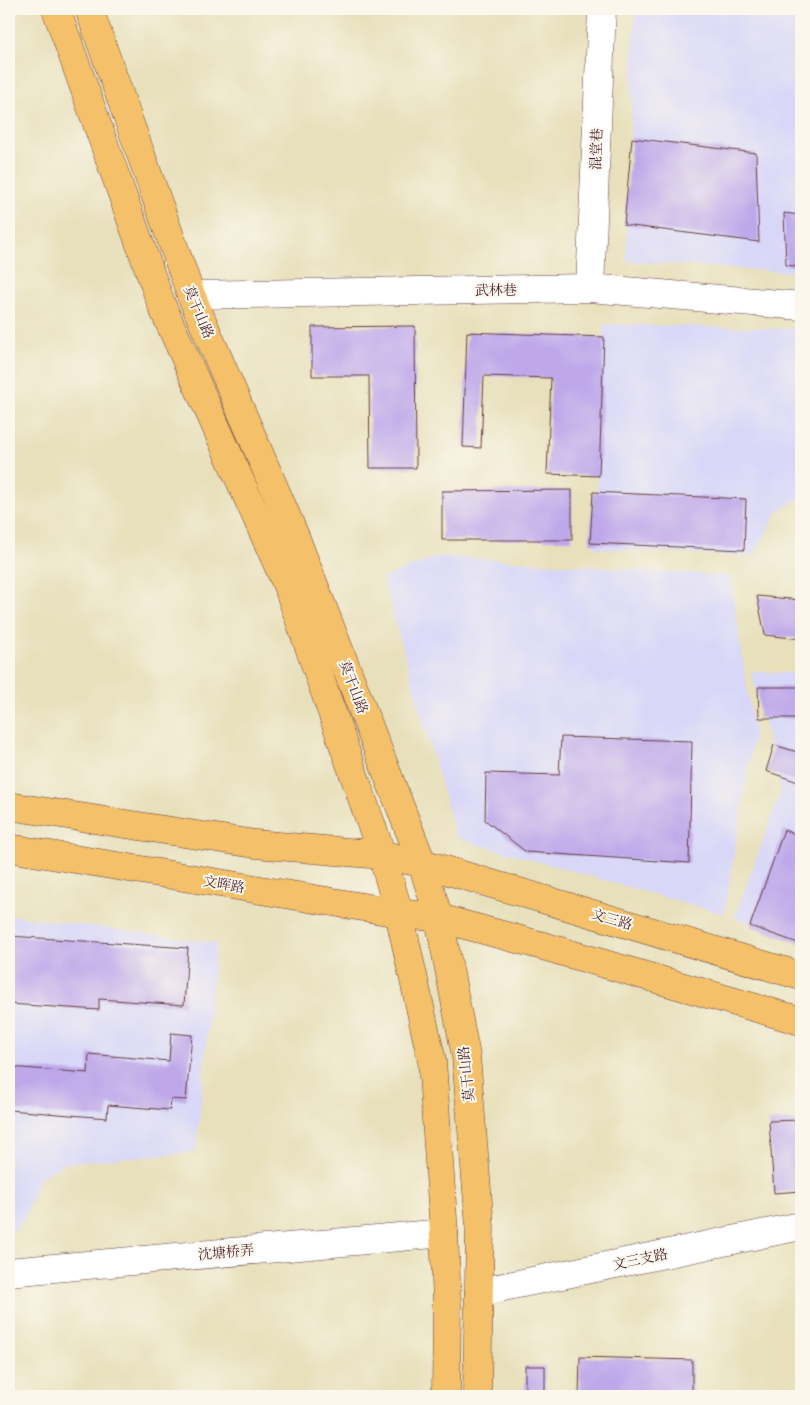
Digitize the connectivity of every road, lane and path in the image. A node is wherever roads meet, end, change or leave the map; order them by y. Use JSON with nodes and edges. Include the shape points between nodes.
{"nodes":[{"id":1,"x":56,"y":9,"type":"edge"},
{"id":2,"x":89,"y":9,"type":"edge"},
{"id":3,"x":602,"y":9,"type":"edge"},
{"id":4,"x":590,"y":288,"type":"junction"},
{"id":5,"x":191,"y":295,"type":"junction"},
{"id":6,"x":801,"y":306,"type":"edge"},
{"id":7,"x":9,"y":806,"type":"edge"},
{"id":8,"x":9,"y":848,"type":"edge"},
{"id":9,"x":382,"y":855,"type":"junction"},
{"id":10,"x":422,"y":863,"type":"junction"},
{"id":11,"x":399,"y":913,"type":"junction"},
{"id":12,"x":439,"y":918,"type":"junction"},
{"id":13,"x":801,"y":976,"type":"edge"},
{"id":14,"x":801,"y":1021,"type":"edge"},
{"id":15,"x":801,"y":1226,"type":"edge"},
{"id":16,"x":444,"y":1233,"type":"junction"},
{"id":17,"x":9,"y":1272,"type":"edge"},
{"id":18,"x":479,"y":1292,"type":"junction"},
{"id":19,"x":446,"y":1396,"type":"edge"},
{"id":20,"x":477,"y":1396,"type":"edge"}],
"edges":[{"from":1,"to":9,"type":"main road","name":"莫干山路","via":[[162,306],[289,590]]},
{"from":2,"to":5,"type":"main road","name":"莫干山路"},
{"from":3,"to":4,"type":"street","name":"混堂巷"},
{"from":4,"to":5,"type":"street","name":"武林巷"},
{"from":4,"to":6,"type":"street","name":"武林巷"},
{"from":5,"to":10,"type":"main road","name":"莫干山路","via":[[295,536]]},
{"from":7,"to":9,"type":"main road","via":[[255,844]]},
{"from":8,"to":11,"type":"main road","name":"文晖路"},
{"from":9,"to":10,"type":"main road"},
{"from":9,"to":11,"type":"main road","name":"莫干山路"},
{"from":10,"to":12,"type":"main road","name":"莫干山路"},
{"from":10,"to":13,"type":"main road","name":"文三路"},
{"from":11,"to":12,"type":"main road","name":"文晖路"},
{"from":11,"to":16,"type":"main road","name":"莫干山路","via":[[432,1061]]},
{"from":12,"to":14,"type":"main road"},
{"from":12,"to":18,"type":"main road","name":"莫干山路","via":[[466,1056],[480,1227]]},
{"from":15,"to":18,"type":"street","name":"文三支路"},
{"from":16,"to":17,"type":"street","name":"沈塘桥弄"},
{"from":16,"to":19,"type":"main road","name":"莫干山路"},
{"from":18,"to":20,"type":"main road","name":"莫干山路"}]}
